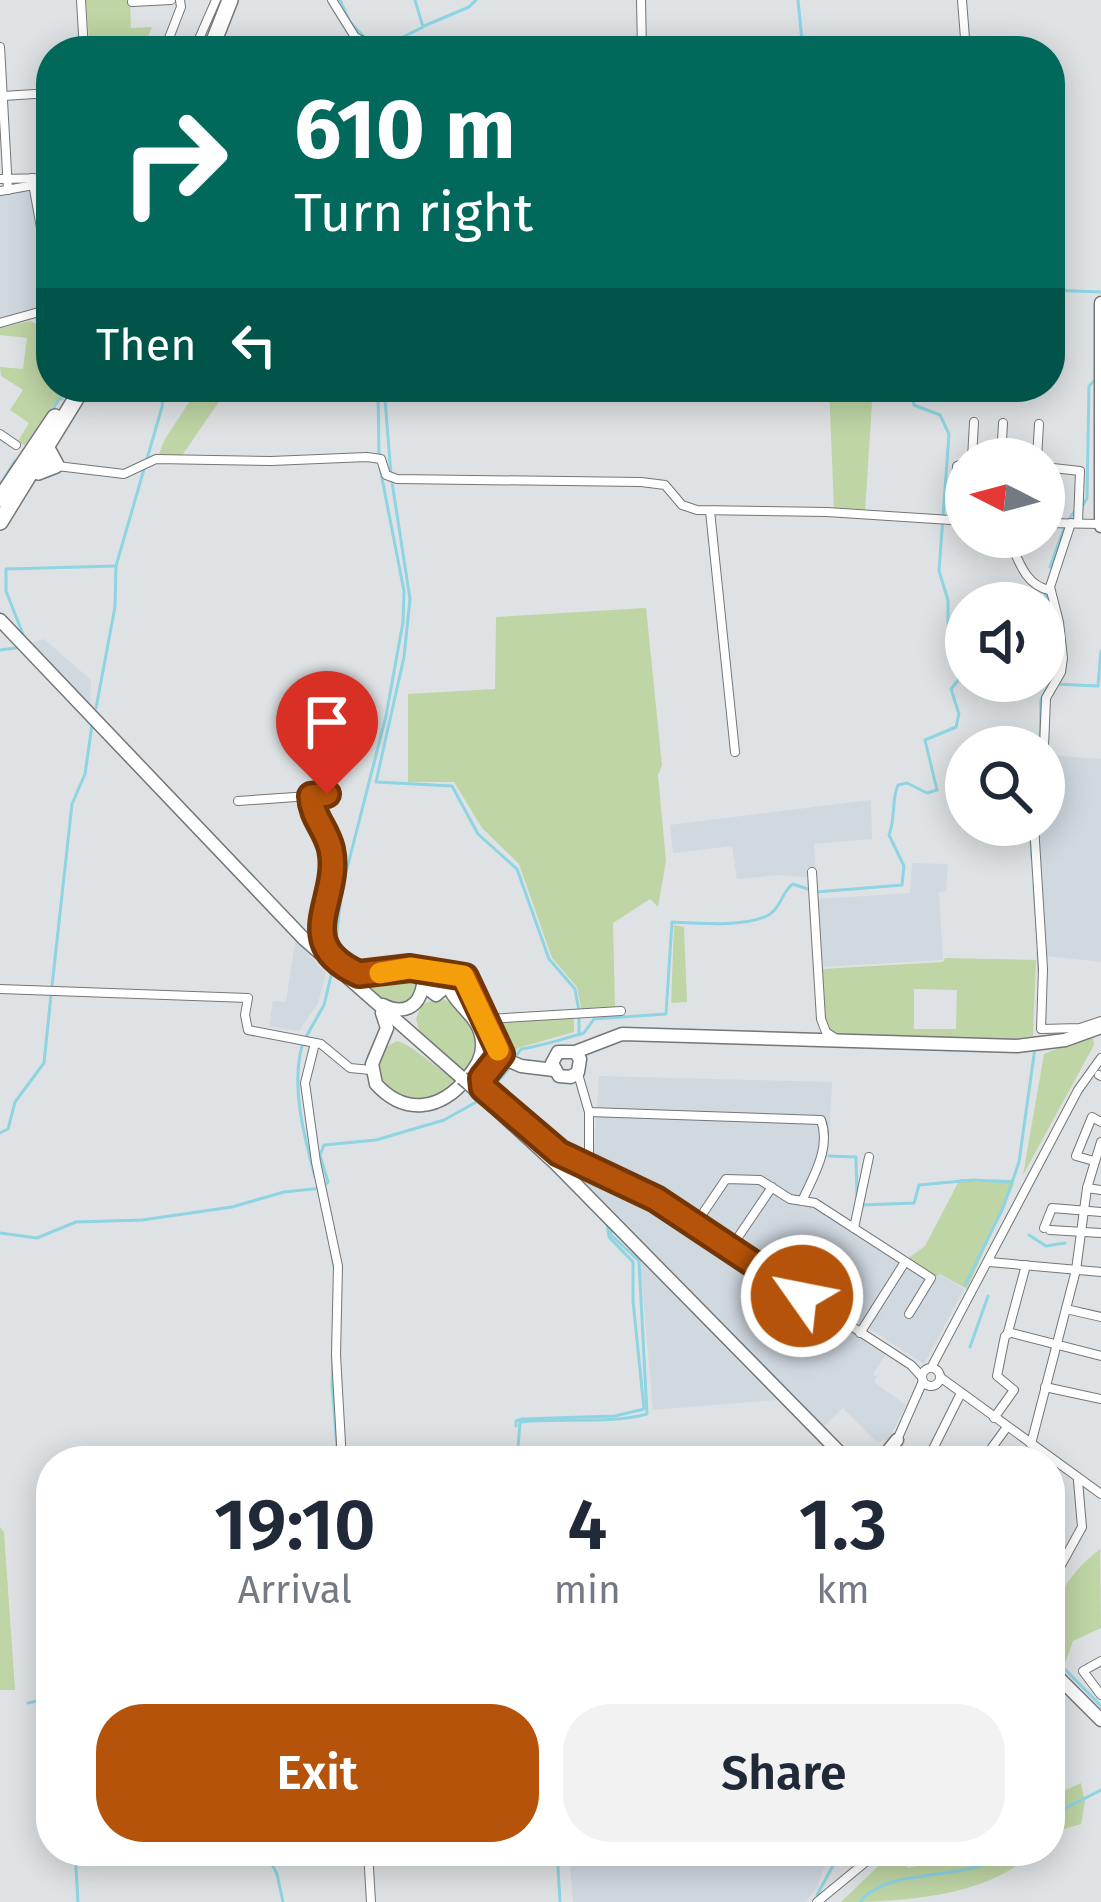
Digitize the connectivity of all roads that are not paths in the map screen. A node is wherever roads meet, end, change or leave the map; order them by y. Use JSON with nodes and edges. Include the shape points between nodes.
{"nodes":[{"id":1,"x":81,"y":0,"type":"edge"},
{"id":2,"x":170,"y":0,"type":"edge"},
{"id":3,"x":180,"y":0,"type":"edge"},
{"id":4,"x":216,"y":0,"type":"edge"},
{"id":5,"x":232,"y":0,"type":"edge"},
{"id":6,"x":332,"y":0,"type":"edge"},
{"id":7,"x":641,"y":0,"type":"edge"},
{"id":8,"x":962,"y":0,"type":"edge"},
{"id":9,"x":132,"y":2,"type":"edge"},
{"id":10,"x":83,"y":36,"type":"edge"},
{"id":11,"x":170,"y":36,"type":"edge"},
{"id":12,"x":200,"y":36,"type":"edge"},
{"id":13,"x":216,"y":36,"type":"edge"},
{"id":14,"x":217,"y":36,"type":"edge"},
{"id":15,"x":358,"y":36,"type":"edge"},
{"id":16,"x":642,"y":36,"type":"edge"},
{"id":17,"x":965,"y":36,"type":"edge"},
{"id":18,"x":0,"y":47,"type":"edge"},
{"id":19,"x":36,"y":94,"type":"edge"},
{"id":20,"x":3,"y":96,"type":"junction"},
{"id":21,"x":34,"y":182,"type":"joint"},
{"id":22,"x":4,"y":185,"type":"edge"},
{"id":23,"x":36,"y":194,"type":"edge"},
{"id":24,"x":1101,"y":300,"type":"edge"},
{"id":25,"x":36,"y":311,"type":"edge"},
{"id":26,"x":0,"y":323,"type":"edge"},
{"id":27,"x":1101,"y":394,"type":"edge"},
{"id":28,"x":71,"y":402,"type":"edge"},
{"id":29,"x":66,"y":410,"type":"junction"},
{"id":30,"x":974,"y":422,"type":"dead end"},
{"id":31,"x":1004,"y":423,"type":"dead end"},
{"id":32,"x":1039,"y":424,"type":"dead end"},
{"id":33,"x":0,"y":435,"type":"edge"},
{"id":34,"x":972,"y":438,"type":"edge"},
{"id":35,"x":1003,"y":438,"type":"edge"},
{"id":36,"x":1038,"y":438,"type":"edge"},
{"id":37,"x":16,"y":445,"type":"dead end"},
{"id":38,"x":53,"y":459,"type":"junction"},
{"id":39,"x":1065,"y":469,"type":"edge"},
{"id":40,"x":0,"y":499,"type":"edge"},
{"id":41,"x":710,"y":510,"type":"junction"},
{"id":42,"x":0,"y":512,"type":"edge"},
{"id":43,"x":945,"y":520,"type":"edge"},
{"id":44,"x":1065,"y":522,"type":"edge"},
{"id":45,"x":1077,"y":522,"type":"junction"},
{"id":46,"x":1101,"y":522,"type":"edge"},
{"id":47,"x":0,"y":527,"type":"edge"},
{"id":48,"x":1052,"y":582,"type":"edge"},
{"id":49,"x":0,"y":624,"type":"edge"},
{"id":50,"x":336,"y":750,"type":"dead end"},
{"id":51,"x":735,"y":752,"type":"dead end"},
{"id":52,"x":311,"y":796,"type":"junction"},
{"id":53,"x":238,"y":801,"type":"dead end"},
{"id":54,"x":1035,"y":846,"type":"edge"},
{"id":55,"x":812,"y":872,"type":"dead end"},
{"id":56,"x":440,"y":984,"type":"junction"},
{"id":57,"x":0,"y":989,"type":"edge"},
{"id":58,"x":362,"y":991,"type":"junction"},
{"id":59,"x":621,"y":1011,"type":"dead end"},
{"id":60,"x":486,"y":1019,"type":"junction"},
{"id":61,"x":821,"y":1019,"type":"junction"},
{"id":62,"x":1098,"y":1029,"type":"edge"},
{"id":63,"x":805,"y":1038,"type":"junction"},
{"id":64,"x":838,"y":1039,"type":"junction"},
{"id":65,"x":306,"y":1041,"type":"junction"},
{"id":66,"x":381,"y":1046,"type":"junction"},
{"id":67,"x":432,"y":1052,"type":"junction"},
{"id":68,"x":1101,"y":1058,"type":"edge"},
{"id":69,"x":508,"y":1060,"type":"junction"},
{"id":70,"x":578,"y":1062,"type":"junction"},
{"id":71,"x":549,"y":1065,"type":"junction"},
{"id":72,"x":371,"y":1070,"type":"junction"},
{"id":73,"x":478,"y":1090,"type":"junction"},
{"id":74,"x":590,"y":1112,"type":"junction"},
{"id":75,"x":1101,"y":1122,"type":"edge"},
{"id":76,"x":1101,"y":1142,"type":"edge"},
{"id":77,"x":869,"y":1157,"type":"dead end"},
{"id":78,"x":1094,"y":1161,"type":"junction"},
{"id":79,"x":589,"y":1166,"type":"junction"},
{"id":80,"x":772,"y":1187,"type":"junction"},
{"id":81,"x":1087,"y":1189,"type":"junction"},
{"id":82,"x":1101,"y":1190,"type":"edge"},
{"id":83,"x":802,"y":1201,"type":"junction"},
{"id":84,"x":1084,"y":1211,"type":"junction"},
{"id":85,"x":1101,"y":1212,"type":"edge"},
{"id":86,"x":695,"y":1225,"type":"junction"},
{"id":87,"x":854,"y":1228,"type":"junction"},
{"id":88,"x":1081,"y":1232,"type":"junction"},
{"id":89,"x":1101,"y":1233,"type":"edge"},
{"id":90,"x":730,"y":1249,"type":"junction"},
{"id":91,"x":991,"y":1258,"type":"junction"},
{"id":92,"x":905,"y":1262,"type":"junction"},
{"id":93,"x":1025,"y":1265,"type":"junction"},
{"id":94,"x":1076,"y":1270,"type":"junction"},
{"id":95,"x":1101,"y":1272,"type":"edge"},
{"id":96,"x":1066,"y":1309,"type":"junction"},
{"id":97,"x":909,"y":1314,"type":"dead end"},
{"id":98,"x":1101,"y":1317,"type":"edge"},
{"id":99,"x":860,"y":1333,"type":"junction"},
{"id":100,"x":1010,"y":1334,"type":"junction"},
{"id":101,"x":1056,"y":1346,"type":"junction"},
{"id":102,"x":1101,"y":1356,"type":"edge"},
{"id":103,"x":931,"y":1377,"type":"junction"},
{"id":104,"x":1046,"y":1387,"type":"junction"},
{"id":105,"x":958,"y":1393,"type":"junction"},
{"id":106,"x":1101,"y":1399,"type":"edge"},
{"id":107,"x":994,"y":1418,"type":"junction"},
{"id":108,"x":1007,"y":1427,"type":"junction"},
{"id":109,"x":897,"y":1440,"type":"joint"},
{"id":110,"x":341,"y":1446,"type":"edge"},
{"id":111,"x":834,"y":1446,"type":"edge"},
{"id":112,"x":893,"y":1446,"type":"edge"},
{"id":113,"x":933,"y":1446,"type":"edge"},
{"id":114,"x":993,"y":1446,"type":"edge"},
{"id":115,"x":1034,"y":1446,"type":"joint"},
{"id":116,"x":1065,"y":1470,"type":"edge"},
{"id":117,"x":1078,"y":1480,"type":"junction"},
{"id":118,"x":1101,"y":1495,"type":"edge"},
{"id":119,"x":1065,"y":1558,"type":"edge"},
{"id":120,"x":1101,"y":1661,"type":"edge"},
{"id":121,"x":1065,"y":1686,"type":"edge"},
{"id":122,"x":1101,"y":1696,"type":"edge"},
{"id":123,"x":1099,"y":1718,"type":"edge"},
{"id":124,"x":369,"y":1866,"type":"edge"},
{"id":125,"x":861,"y":1866,"type":"edge"},
{"id":126,"x":371,"y":1902,"type":"edge"},
{"id":127,"x":817,"y":1902,"type":"edge"}],
"edges":[{"from":1,"to":10,"type":"street"},
{"from":2,"to":9,"type":"street"},
{"from":3,"to":11,"type":"street"},
{"from":4,"to":12,"type":"street"},
{"from":5,"to":13,"type":"highway"},
{"from":5,"to":14,"type":"highway"},
{"from":6,"to":15,"type":"street"},
{"from":7,"to":16,"type":"street"},
{"from":8,"to":17,"type":"street"},
{"from":18,"to":20,"type":"street"},
{"from":19,"to":20,"type":"street"},
{"from":20,"to":22,"type":"street"},
{"from":21,"to":22,"type":"street"},
{"from":21,"to":23,"type":"street"},
{"from":24,"to":27,"type":"main road"},
{"from":25,"to":26,"type":"street"},
{"from":27,"to":46,"type":"main road"},
{"from":28,"to":29,"type":"highway"},
{"from":29,"to":38,"type":"highway"},
{"from":29,"to":40,"type":"highway"},
{"from":29,"to":42,"type":"highway"},
{"from":29,"to":47,"type":"highway"},
{"from":30,"to":34,"type":"street"},
{"from":31,"to":35,"type":"street"},
{"from":32,"to":36,"type":"street"},
{"from":33,"to":37,"type":"street"},
{"from":38,"to":41,"type":"street","via":[[124,474],[147,460],[379,459],[386,476],[397,479],[662,484],[686,507]]},
{"from":38,"to":47,"type":"highway"},
{"from":39,"to":45,"type":"street","via":[[1081,471]]},
{"from":41,"to":43,"type":"street"},
{"from":41,"to":51,"type":"street"},
{"from":44,"to":45,"type":"street"},
{"from":45,"to":46,"type":"street"},
{"from":45,"to":48,"type":"street"},
{"from":49,"to":58,"type":"main road"},
{"from":50,"to":52,"type":"street","via":[[329,791]]},
{"from":52,"to":53,"type":"street"},
{"from":52,"to":56,"type":"street","via":[[332,853],[325,946],[359,974],[414,970]]},
{"from":54,"to":62,"type":"street","via":[[1041,1029]]},
{"from":55,"to":61,"type":"street"},
{"from":56,"to":58,"type":"main road","via":[[398,1010]]},
{"from":56,"to":60,"type":"main road","via":[[468,981]]},
{"from":56,"to":67,"type":"main road","via":[[414,1015]]},
{"from":56,"to":72,"type":"main road","via":[[474,1019],[478,1062],[449,1096],[428,1106],[399,1102]]},
{"from":57,"to":65,"type":"street","via":[[248,998],[248,1030]]},
{"from":58,"to":66,"type":"main road","via":[[386,1020]]},
{"from":58,"to":67,"type":"main road"},
{"from":59,"to":60,"type":"street"},
{"from":60,"to":69,"type":"main road"},
{"from":61,"to":63,"type":"street"},
{"from":61,"to":64,"type":"street"},
{"from":62,"to":64,"type":"main road","via":[[1054,1042]]},
{"from":63,"to":64,"type":"main road"},
{"from":63,"to":70,"type":"main road","via":[[622,1034]]},
{"from":65,"to":72,"type":"street","via":[[350,1068]]},
{"from":65,"to":110,"type":"street","via":[[305,1083],[338,1265]]},
{"from":66,"to":67,"type":"main road","via":[[403,1039]]},
{"from":66,"to":72,"type":"main road"},
{"from":67,"to":73,"type":"main road"},
{"from":68,"to":91,"type":"street"},
{"from":69,"to":71,"type":"main road"},
{"from":69,"to":73,"type":"street"},
{"from":70,"to":71,"type":"main road"},
{"from":70,"to":71,"type":"main road","via":[[562,1050]]},
{"from":70,"to":74,"type":"street"},
{"from":73,"to":79,"type":"street"},
{"from":73,"to":111,"type":"main road"},
{"from":74,"to":79,"type":"street"},
{"from":74,"to":83,"type":"street","via":[[821,1120],[824,1154]]},
{"from":75,"to":78,"type":"street","via":[[1092,1117],[1076,1156]]},
{"from":76,"to":78,"type":"street"},
{"from":77,"to":87,"type":"street"},
{"from":78,"to":81,"type":"street"},
{"from":79,"to":86,"type":"street"},
{"from":80,"to":83,"type":"street"},
{"from":80,"to":86,"type":"street","via":[[726,1179]]},
{"from":80,"to":90,"type":"street"},
{"from":81,"to":82,"type":"street"},
{"from":81,"to":84,"type":"street"},
{"from":83,"to":87,"type":"street"},
{"from":84,"to":85,"type":"street"},
{"from":84,"to":88,"type":"street"},
{"from":84,"to":88,"type":"street","via":[[1052,1208],[1047,1229]]},
{"from":86,"to":90,"type":"street"},
{"from":87,"to":92,"type":"street"},
{"from":88,"to":89,"type":"street"},
{"from":88,"to":94,"type":"street"},
{"from":90,"to":99,"type":"street"},
{"from":91,"to":93,"type":"street"},
{"from":91,"to":103,"type":"street"},
{"from":92,"to":97,"type":"street","via":[[931,1278]]},
{"from":92,"to":99,"type":"street"},
{"from":93,"to":94,"type":"street"},
{"from":93,"to":100,"type":"street"},
{"from":94,"to":95,"type":"street"},
{"from":94,"to":96,"type":"street"},
{"from":96,"to":98,"type":"street"},
{"from":96,"to":101,"type":"street"},
{"from":99,"to":103,"type":"street"},
{"from":100,"to":101,"type":"street"},
{"from":100,"to":107,"type":"street","via":[[997,1376],[1014,1390]]},
{"from":101,"to":102,"type":"street"},
{"from":101,"to":104,"type":"street"},
{"from":103,"to":105,"type":"street"},
{"from":103,"to":109,"type":"street"},
{"from":104,"to":106,"type":"street"},
{"from":104,"to":115,"type":"street"},
{"from":105,"to":107,"type":"street"},
{"from":105,"to":113,"type":"street"},
{"from":107,"to":108,"type":"street"},
{"from":108,"to":114,"type":"street"},
{"from":108,"to":115,"type":"street"},
{"from":109,"to":112,"type":"main road"},
{"from":116,"to":117,"type":"street"},
{"from":117,"to":118,"type":"street"},
{"from":117,"to":119,"type":"street","via":[[1082,1527]]},
{"from":120,"to":122,"type":"street","via":[[1084,1669]]},
{"from":121,"to":123,"type":"main road"},
{"from":124,"to":126,"type":"street"},
{"from":125,"to":127,"type":"street"}]}
